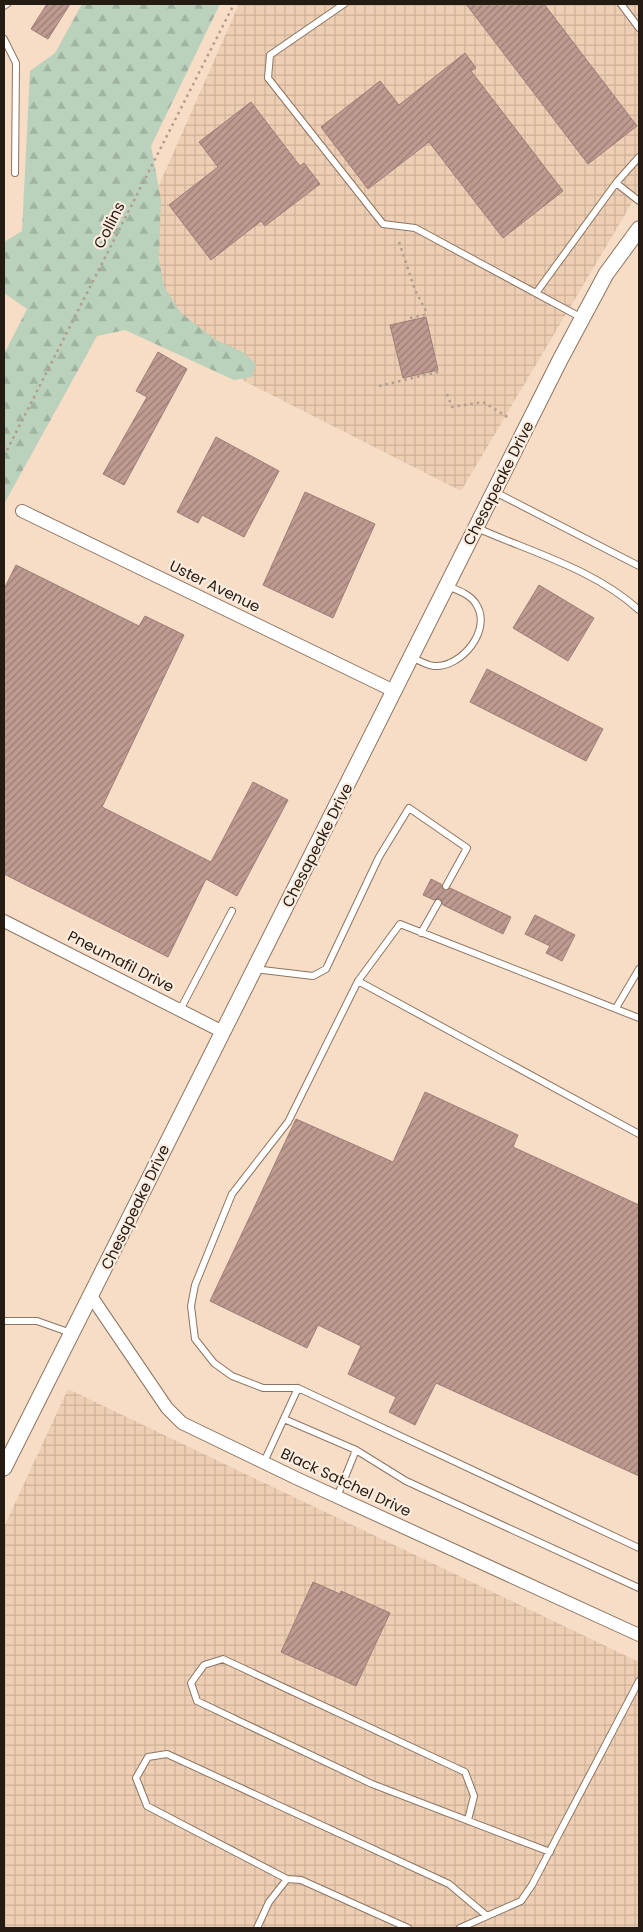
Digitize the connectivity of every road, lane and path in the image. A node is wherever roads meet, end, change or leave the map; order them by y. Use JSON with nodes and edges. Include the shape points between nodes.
{"nodes":[{"id":1,"x":234,"y":4,"type":"edge"},
{"id":2,"x":344,"y":4,"type":"edge"},
{"id":3,"x":620,"y":4,"type":"edge"},
{"id":4,"x":639,"y":28,"type":"edge"},
{"id":5,"x":4,"y":39,"type":"edge"},
{"id":6,"x":639,"y":157,"type":"edge"},
{"id":7,"x":15,"y":173,"type":"dead end"},
{"id":8,"x":616,"y":183,"type":"junction"},
{"id":9,"x":639,"y":201,"type":"edge"},
{"id":10,"x":639,"y":229,"type":"edge"},
{"id":11,"x":398,"y":242,"type":"dead end"},
{"id":12,"x":536,"y":293,"type":"junction"},
{"id":13,"x":410,"y":318,"type":"dead end"},
{"id":14,"x":582,"y":318,"type":"junction"},
{"id":15,"x":442,"y":371,"type":"dead end"},
{"id":16,"x":379,"y":386,"type":"dead end"},
{"id":17,"x":447,"y":394,"type":"dead end"},
{"id":18,"x":511,"y":419,"type":"dead end"},
{"id":19,"x":4,"y":456,"type":"edge"},
{"id":20,"x":494,"y":492,"type":"junction"},
{"id":21,"x":22,"y":511,"type":"dead end"},
{"id":22,"x":476,"y":528,"type":"junction"},
{"id":23,"x":639,"y":566,"type":"edge"},
{"id":24,"x":446,"y":586,"type":"junction"},
{"id":25,"x":639,"y":610,"type":"edge"},
{"id":26,"x":411,"y":656,"type":"junction"},
{"id":27,"x":394,"y":691,"type":"junction"},
{"id":28,"x":446,"y":886,"type":"dead end"},
{"id":29,"x":438,"y":903,"type":"dead end"},
{"id":30,"x":232,"y":911,"type":"dead end"},
{"id":31,"x":4,"y":921,"type":"edge"},
{"id":32,"x":421,"y":932,"type":"junction"},
{"id":33,"x":254,"y":969,"type":"junction"},
{"id":34,"x":639,"y":970,"type":"edge"},
{"id":35,"x":358,"y":981,"type":"junction"},
{"id":36,"x":616,"y":1008,"type":"junction"},
{"id":37,"x":180,"y":1010,"type":"junction"},
{"id":38,"x":639,"y":1018,"type":"edge"},
{"id":39,"x":223,"y":1032,"type":"junction"},
{"id":40,"x":639,"y":1134,"type":"edge"},
{"id":41,"x":91,"y":1296,"type":"junction"},
{"id":42,"x":4,"y":1321,"type":"edge"},
{"id":43,"x":72,"y":1334,"type":"junction"},
{"id":44,"x":298,"y":1388,"type":"junction"},
{"id":45,"x":284,"y":1419,"type":"junction"},
{"id":46,"x":356,"y":1450,"type":"junction"},
{"id":47,"x":264,"y":1462,"type":"junction"},
{"id":48,"x":4,"y":1468,"type":"edge"},
{"id":49,"x":337,"y":1497,"type":"junction"},
{"id":50,"x":639,"y":1548,"type":"edge"},
{"id":51,"x":639,"y":1588,"type":"edge"},
{"id":52,"x":639,"y":1635,"type":"edge"},
{"id":53,"x":639,"y":1680,"type":"edge"},
{"id":54,"x":468,"y":1820,"type":"junction"},
{"id":55,"x":550,"y":1852,"type":"junction"},
{"id":56,"x":287,"y":1879,"type":"junction"},
{"id":57,"x":487,"y":1916,"type":"junction"},
{"id":58,"x":257,"y":1928,"type":"edge"},
{"id":59,"x":408,"y":1928,"type":"edge"},
{"id":60,"x":460,"y":1928,"type":"edge"}],
"edges":[{"from":1,"to":19,"type":"path","name":"Collins"},
{"from":2,"to":12,"type":"lane","via":[[270,55],[268,78],[383,224],[415,228]]},
{"from":3,"to":4,"type":"lane"},
{"from":5,"to":7,"type":"lane","via":[[16,63]]},
{"from":6,"to":8,"type":"lane"},
{"from":8,"to":9,"type":"lane"},
{"from":8,"to":12,"type":"lane"},
{"from":10,"to":14,"type":"street","name":"Chesapeake Drive","via":[[606,274]]},
{"from":11,"to":13,"type":"path","via":[[427,312]]},
{"from":12,"to":14,"type":"lane"},
{"from":14,"to":20,"type":"street","name":"Chesapeake Drive"},
{"from":15,"to":16,"type":"path"},
{"from":17,"to":18,"type":"path","via":[[452,407],[483,402]]},
{"from":20,"to":22,"type":"street","name":"Chesapeake Drive"},
{"from":20,"to":23,"type":"lane"},
{"from":21,"to":27,"type":"street","name":"Uster Avenue"},
{"from":22,"to":24,"type":"street","name":"Chesapeake Drive"},
{"from":22,"to":25,"type":"lane","via":[[543,553],[607,587]]},
{"from":24,"to":26,"type":"street","name":"Chesapeake Drive"},
{"from":24,"to":26,"type":"lane","via":[[465,594],[477,605],[480,622],[471,645],[454,662],[443,666],[432,666]]},
{"from":26,"to":27,"type":"street","name":"Chesapeake Drive"},
{"from":27,"to":33,"type":"street","name":"Chesapeake Drive"},
{"from":28,"to":33,"type":"lane","via":[[467,848],[409,808],[379,857],[326,969],[313,976]]},
{"from":29,"to":32,"type":"lane"},
{"from":30,"to":37,"type":"lane"},
{"from":31,"to":37,"type":"street","name":"Pneumafil Drive"},
{"from":32,"to":35,"type":"lane","via":[[400,924]]},
{"from":32,"to":36,"type":"lane"},
{"from":33,"to":39,"type":"street","name":"Chesapeake Drive"},
{"from":34,"to":36,"type":"lane"},
{"from":35,"to":40,"type":"lane"},
{"from":35,"to":44,"type":"lane","via":[[288,1122],[232,1194],[195,1285],[191,1306],[194,1339],[214,1363],[232,1376],[263,1388]]},
{"from":36,"to":38,"type":"lane"},
{"from":37,"to":39,"type":"street","name":"Pneumafil Drive"},
{"from":39,"to":41,"type":"street","name":"Chesapeake Drive"},
{"from":41,"to":43,"type":"street","name":"Chesapeake Drive"},
{"from":41,"to":47,"type":"street","name":"Black Satchel Drive","via":[[176,1419]]},
{"from":42,"to":43,"type":"lane","via":[[37,1321]]},
{"from":43,"to":48,"type":"street","name":"Chesapeake Drive"},
{"from":44,"to":45,"type":"lane"},
{"from":44,"to":50,"type":"lane"},
{"from":45,"to":46,"type":"lane"},
{"from":45,"to":47,"type":"lane"},
{"from":46,"to":49,"type":"lane"},
{"from":46,"to":51,"type":"lane","via":[[406,1481]]},
{"from":47,"to":49,"type":"street","name":"Black Satchel Drive"},
{"from":49,"to":52,"type":"street","name":"Black Satchel Drive"},
{"from":53,"to":55,"type":"lane"},
{"from":54,"to":54,"type":"lane","via":[[372,1784],[197,1701],[192,1684],[204,1665],[223,1659],[421,1750],[465,1772],[474,1796]]},
{"from":54,"to":55,"type":"lane"},
{"from":55,"to":57,"type":"lane","via":[[521,1901]]},
{"from":56,"to":57,"type":"lane","via":[[147,1806],[136,1778],[148,1757],[166,1754],[449,1884]]},
{"from":56,"to":58,"type":"lane","via":[[269,1902]]},
{"from":56,"to":59,"type":"lane","via":[[301,1880]]},
{"from":57,"to":60,"type":"lane"}]}
